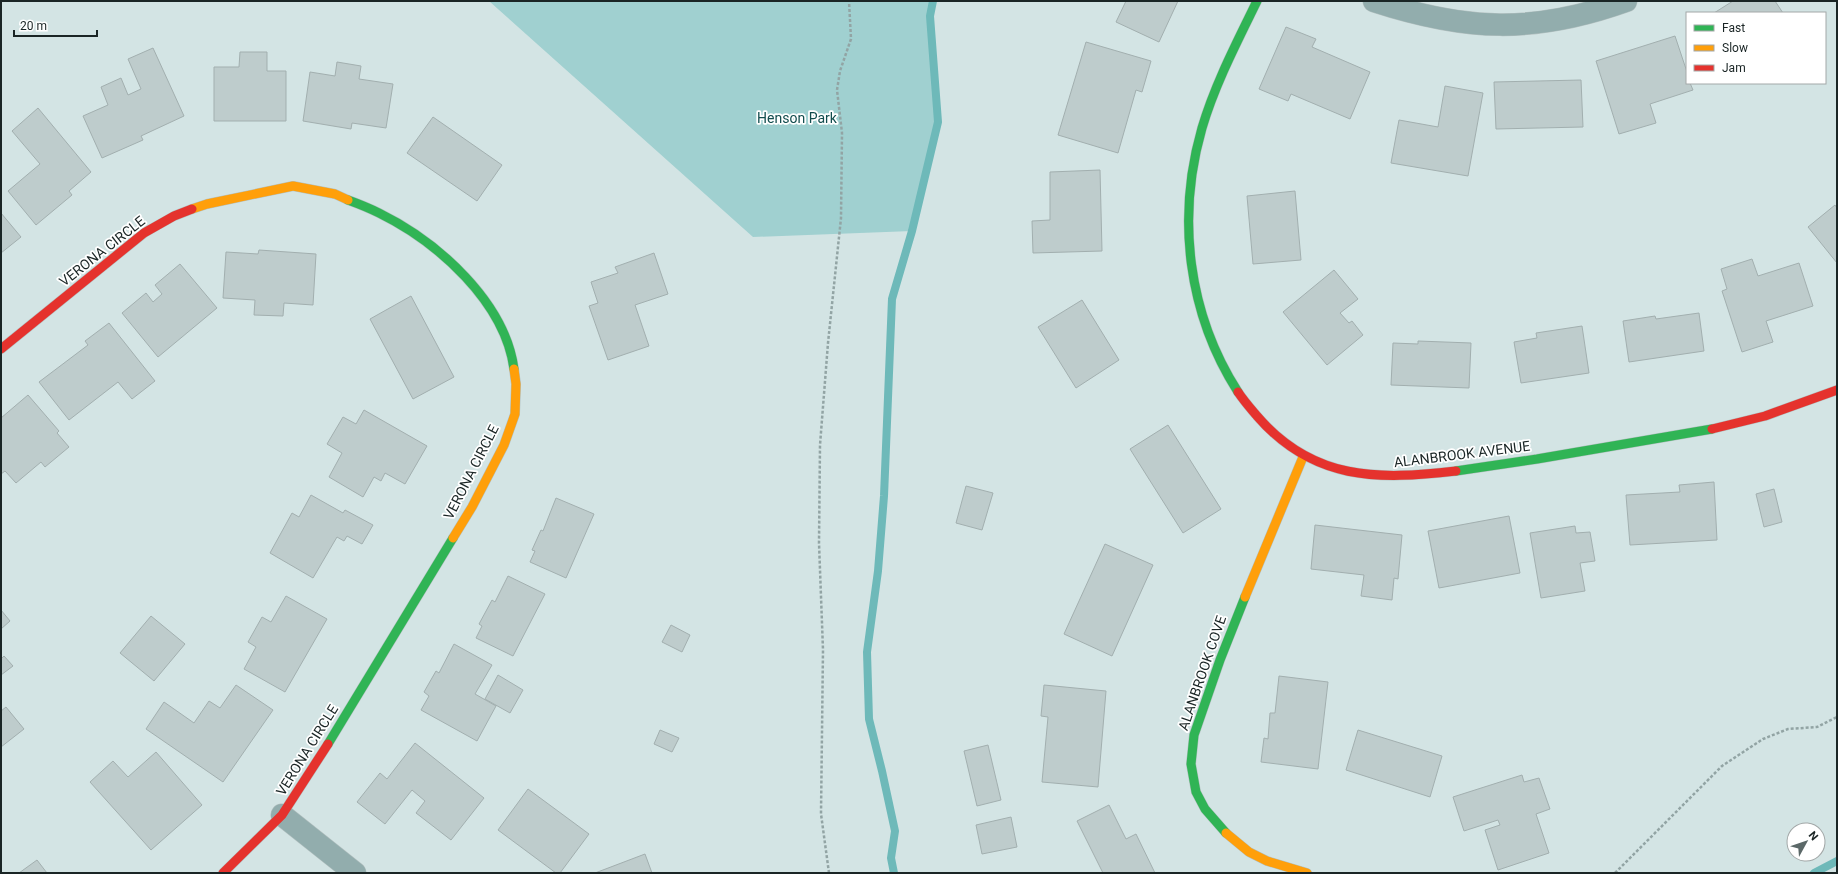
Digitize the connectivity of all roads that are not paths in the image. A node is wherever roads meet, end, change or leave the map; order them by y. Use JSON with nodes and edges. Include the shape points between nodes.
{"nodes":[{"id":1,"x":1257,"y":1,"type":"edge"},
{"id":2,"x":1374,"y":1,"type":"edge"},
{"id":3,"x":1626,"y":1,"type":"edge"},
{"id":4,"x":1,"y":349,"type":"edge"},
{"id":5,"x":1837,"y":390,"type":"edge"},
{"id":6,"x":1303,"y":457,"type":"junction"},
{"id":7,"x":282,"y":815,"type":"junction"},
{"id":8,"x":222,"y":873,"type":"edge"},
{"id":9,"x":355,"y":873,"type":"edge"},
{"id":10,"x":1306,"y":873,"type":"edge"}],
"edges":[{"from":1,"to":6,"type":"street","name":"ALANBROOK AVENUE","via":[[1217,84],[1204,119],[1192,173],[1188,237],[1192,277],[1206,330],[1217,358],[1232,385],[1249,409],[1280,440]]},
{"from":2,"to":3,"type":"street","via":[[1462,23],[1506,26],[1549,22],[1592,13]]},
{"from":4,"to":7,"type":"street","name":"VERONA CIRCLE","via":[[144,233],[174,216],[207,204],[293,186],[335,194],[380,213],[422,239],[461,272],[488,303],[503,330],[512,355],[516,384],[515,414],[504,445],[464,520],[329,743]]},
{"from":5,"to":6,"type":"street","name":"ALANBROOK AVENUE","via":[[1781,411],[1723,427],[1501,465],[1411,476],[1383,476],[1343,471]]},
{"from":6,"to":10,"type":"street","name":"ALANBROOK COVE","via":[[1220,660],[1194,735],[1191,764],[1196,792],[1204,810],[1225,833],[1249,852],[1267,861]]},
{"from":7,"to":8,"type":"street","name":"VERONA CIRCLE"},
{"from":7,"to":9,"type":"street"}]}
